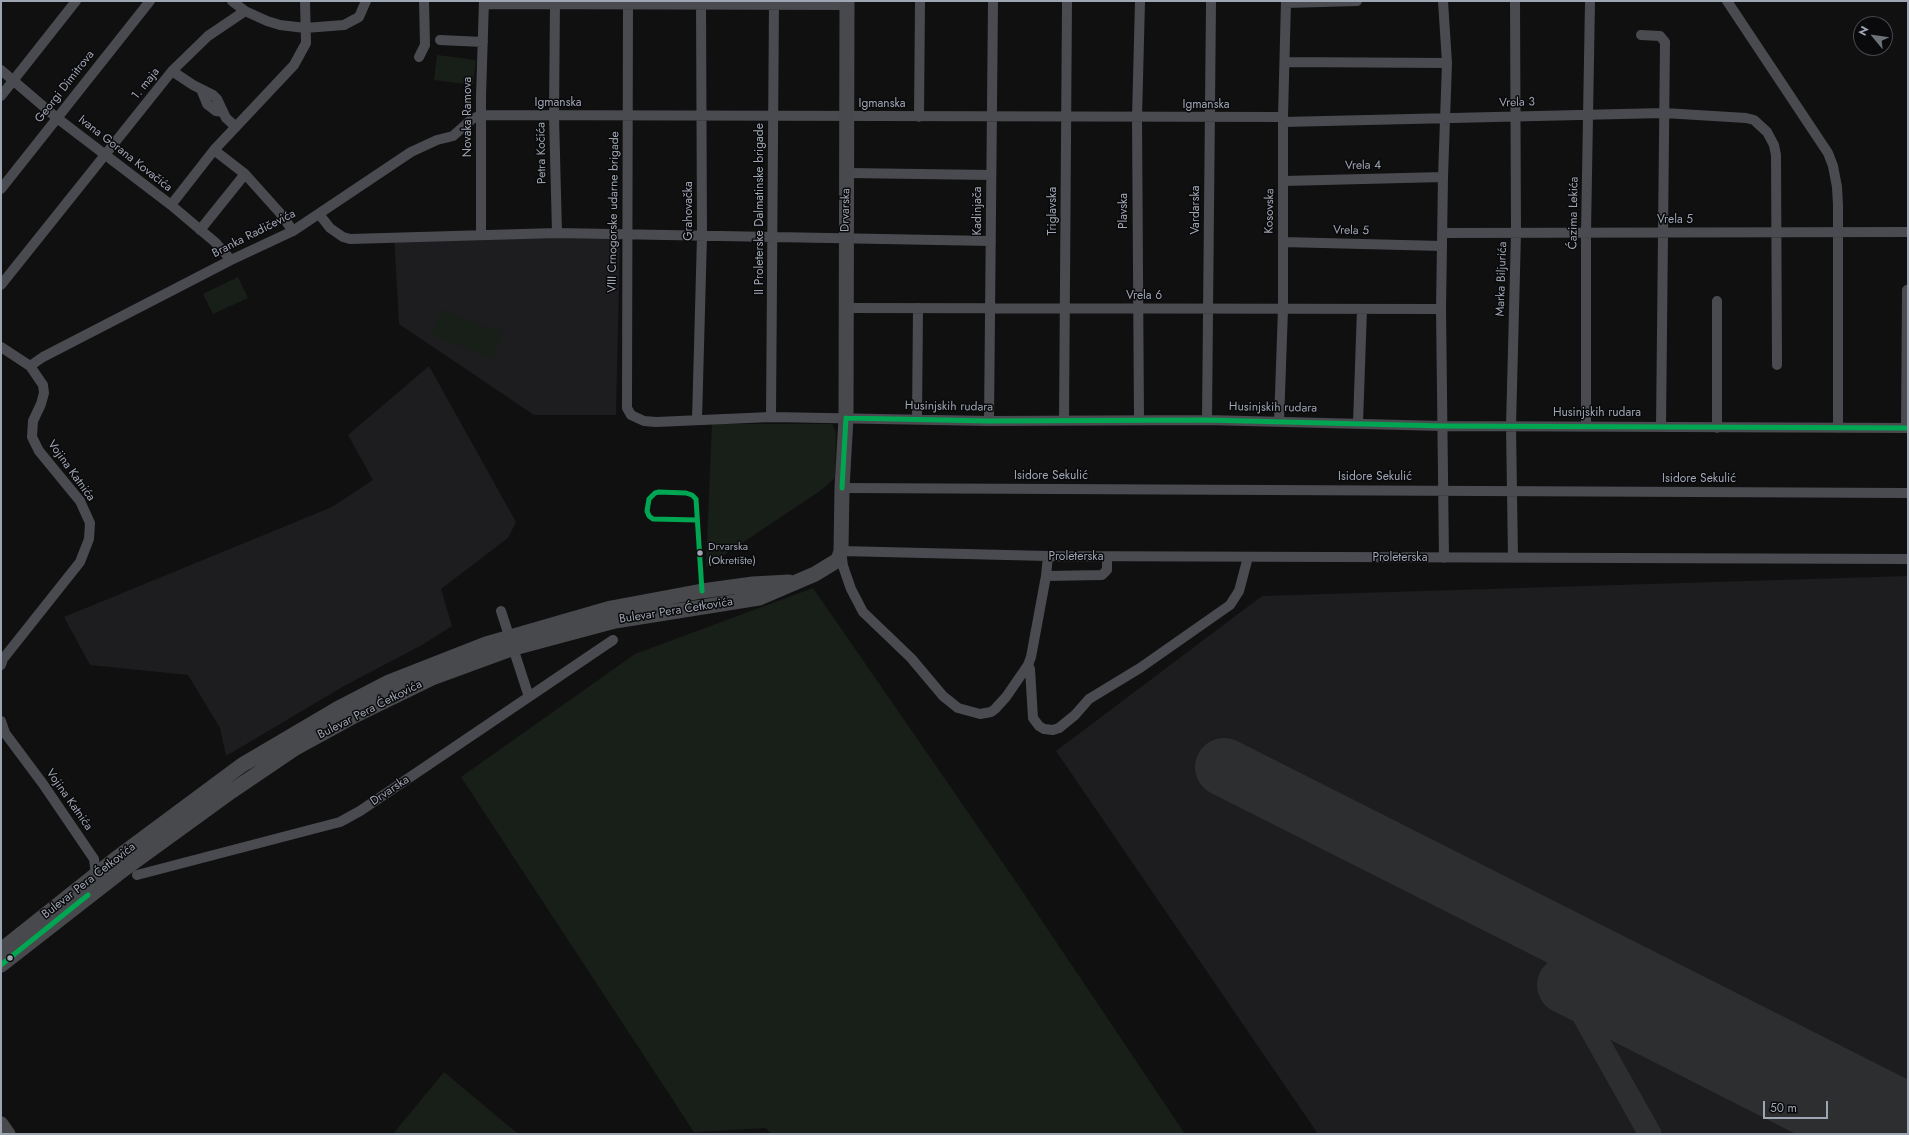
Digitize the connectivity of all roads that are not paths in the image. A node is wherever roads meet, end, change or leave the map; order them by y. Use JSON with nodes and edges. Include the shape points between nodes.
{"nodes":[{"id":1,"x":76,"y":1,"type":"edge"},
{"id":2,"x":150,"y":1,"type":"edge"},
{"id":3,"x":232,"y":1,"type":"edge"},
{"id":4,"x":305,"y":1,"type":"edge"},
{"id":5,"x":366,"y":1,"type":"edge"},
{"id":6,"x":424,"y":1,"type":"edge"},
{"id":7,"x":920,"y":1,"type":"edge"},
{"id":8,"x":993,"y":1,"type":"edge"},
{"id":9,"x":1067,"y":1,"type":"edge"},
{"id":10,"x":1140,"y":1,"type":"edge"},
{"id":11,"x":1211,"y":1,"type":"edge"},
{"id":12,"x":1358,"y":1,"type":"edge"},
{"id":13,"x":1443,"y":1,"type":"edge"},
{"id":14,"x":1515,"y":1,"type":"edge"},
{"id":15,"x":1590,"y":1,"type":"edge"},
{"id":16,"x":1727,"y":1,"type":"edge"},
{"id":17,"x":1286,"y":2,"type":"edge"},
{"id":18,"x":484,"y":3,"type":"edge"},
{"id":19,"x":555,"y":3,"type":"edge"},
{"id":20,"x":628,"y":3,"type":"edge"},
{"id":21,"x":701,"y":3,"type":"edge"},
{"id":22,"x":773,"y":3,"type":"edge"},
{"id":23,"x":847,"y":3,"type":"edge"},
{"id":24,"x":245,"y":6,"type":"edge"},
{"id":25,"x":305,"y":28,"type":"junction"},
{"id":26,"x":1641,"y":35,"type":"dead end"},
{"id":27,"x":440,"y":40,"type":"dead end"},
{"id":28,"x":483,"y":42,"type":"junction"},
{"id":29,"x":419,"y":57,"type":"dead end"},
{"id":30,"x":1285,"y":62,"type":"junction"},
{"id":31,"x":1447,"y":63,"type":"junction"},
{"id":32,"x":1,"y":70,"type":"edge"},
{"id":33,"x":172,"y":71,"type":"junction"},
{"id":34,"x":13,"y":80,"type":"junction"},
{"id":35,"x":1,"y":96,"type":"edge"},
{"id":36,"x":1664,"y":112,"type":"junction"},
{"id":37,"x":1589,"y":114,"type":"junction"},
{"id":38,"x":481,"y":115,"type":"junction"},
{"id":39,"x":1516,"y":115,"type":"junction"},
{"id":40,"x":554,"y":116,"type":"junction"},
{"id":41,"x":628,"y":116,"type":"junction"},
{"id":42,"x":701,"y":116,"type":"junction"},
{"id":43,"x":773,"y":116,"type":"junction"},
{"id":44,"x":1066,"y":116,"type":"junction"},
{"id":45,"x":847,"y":117,"type":"junction"},
{"id":46,"x":919,"y":117,"type":"junction"},
{"id":47,"x":992,"y":117,"type":"junction"},
{"id":48,"x":58,"y":118,"type":"junction"},
{"id":49,"x":1137,"y":118,"type":"junction"},
{"id":50,"x":1209,"y":118,"type":"junction"},
{"id":51,"x":1445,"y":119,"type":"junction"},
{"id":52,"x":1283,"y":120,"type":"junction"},
{"id":53,"x":236,"y":127,"type":"junction"},
{"id":54,"x":214,"y":150,"type":"junction"},
{"id":55,"x":105,"y":155,"type":"junction"},
{"id":56,"x":245,"y":174,"type":"junction"},
{"id":57,"x":847,"y":174,"type":"junction"},
{"id":58,"x":991,"y":176,"type":"junction"},
{"id":59,"x":1443,"y":177,"type":"junction"},
{"id":60,"x":1284,"y":181,"type":"junction"},
{"id":61,"x":1,"y":189,"type":"edge"},
{"id":62,"x":170,"y":205,"type":"junction"},
{"id":63,"x":319,"y":214,"type":"junction"},
{"id":64,"x":200,"y":230,"type":"junction"},
{"id":65,"x":293,"y":231,"type":"junction"},
{"id":66,"x":1908,"y":232,"type":"edge"},
{"id":67,"x":557,"y":233,"type":"junction"},
{"id":68,"x":1442,"y":233,"type":"junction"},
{"id":69,"x":1516,"y":233,"type":"junction"},
{"id":70,"x":1586,"y":233,"type":"junction"},
{"id":71,"x":1663,"y":233,"type":"junction"},
{"id":72,"x":1777,"y":233,"type":"junction"},
{"id":73,"x":1838,"y":233,"type":"junction"},
{"id":74,"x":481,"y":234,"type":"junction"},
{"id":75,"x":626,"y":235,"type":"junction"},
{"id":76,"x":702,"y":236,"type":"junction"},
{"id":77,"x":773,"y":238,"type":"junction"},
{"id":78,"x":846,"y":239,"type":"junction"},
{"id":79,"x":991,"y":241,"type":"junction"},
{"id":80,"x":1283,"y":242,"type":"junction"},
{"id":81,"x":1442,"y":246,"type":"junction"},
{"id":82,"x":231,"y":260,"type":"junction"},
{"id":83,"x":1,"y":284,"type":"edge"},
{"id":84,"x":1907,"y":290,"type":"edge"},
{"id":85,"x":1717,"y":301,"type":"dead end"},
{"id":86,"x":846,"y":308,"type":"junction"},
{"id":87,"x":918,"y":308,"type":"junction"},
{"id":88,"x":991,"y":308,"type":"junction"},
{"id":89,"x":1065,"y":308,"type":"junction"},
{"id":90,"x":1138,"y":309,"type":"junction"},
{"id":91,"x":1209,"y":309,"type":"junction"},
{"id":92,"x":1283,"y":309,"type":"junction"},
{"id":93,"x":1362,"y":309,"type":"junction"},
{"id":94,"x":1441,"y":309,"type":"junction"},
{"id":95,"x":3,"y":352,"type":"edge"},
{"id":96,"x":1777,"y":365,"type":"dead end"},
{"id":97,"x":30,"y":366,"type":"junction"},
{"id":98,"x":771,"y":417,"type":"junction"},
{"id":99,"x":846,"y":418,"type":"junction"},
{"id":100,"x":638,"y":419,"type":"joint"},
{"id":101,"x":917,"y":419,"type":"junction"},
{"id":102,"x":697,"y":420,"type":"junction"},
{"id":103,"x":1064,"y":420,"type":"junction"},
{"id":104,"x":1139,"y":420,"type":"junction"},
{"id":105,"x":1207,"y":420,"type":"junction"},
{"id":106,"x":990,"y":421,"type":"junction"},
{"id":107,"x":1279,"y":422,"type":"junction"},
{"id":108,"x":1358,"y":423,"type":"junction"},
{"id":109,"x":1586,"y":425,"type":"junction"},
{"id":110,"x":1442,"y":426,"type":"junction"},
{"id":111,"x":1511,"y":426,"type":"junction"},
{"id":112,"x":1661,"y":427,"type":"junction"},
{"id":113,"x":1717,"y":428,"type":"junction"},
{"id":114,"x":1838,"y":428,"type":"junction"},
{"id":115,"x":1907,"y":428,"type":"edge"},
{"id":116,"x":842,"y":488,"type":"junction"},
{"id":117,"x":1443,"y":491,"type":"junction"},
{"id":118,"x":1511,"y":492,"type":"junction"},
{"id":119,"x":1908,"y":492,"type":"edge"},
{"id":120,"x":841,"y":552,"type":"junction"},
{"id":121,"x":1048,"y":556,"type":"junction"},
{"id":122,"x":1107,"y":557,"type":"junction"},
{"id":123,"x":1248,"y":557,"type":"junction"},
{"id":124,"x":1444,"y":558,"type":"junction"},
{"id":125,"x":1513,"y":558,"type":"junction"},
{"id":126,"x":1908,"y":559,"type":"edge"},
{"id":127,"x":1046,"y":576,"type":"junction"},
{"id":128,"x":501,"y":611,"type":"dead end"},
{"id":129,"x":613,"y":640,"type":"dead end"},
{"id":130,"x":512,"y":642,"type":"junction"},
{"id":131,"x":1,"y":665,"type":"edge"},
{"id":132,"x":1028,"y":665,"type":"junction"},
{"id":133,"x":530,"y":697,"type":"junction"},
{"id":134,"x":1,"y":721,"type":"edge"},
{"id":135,"x":96,"y":875,"type":"junction"},
{"id":136,"x":137,"y":875,"type":"dead end"},
{"id":137,"x":84,"y":892,"type":"junction"},
{"id":138,"x":1,"y":950,"type":"edge"},
{"id":139,"x":1,"y":964,"type":"edge"},
{"id":140,"x":1,"y":1124,"type":"edge"},
{"id":141,"x":8,"y":1134,"type":"edge"}],
"edges":[{"from":1,"to":34,"type":"street"},
{"from":2,"to":48,"type":"street","name":"Georgi Dimitrova"},
{"from":3,"to":24,"type":"street"},
{"from":4,"to":25,"type":"street"},
{"from":5,"to":25,"type":"street","via":[[363,12],[350,24]]},
{"from":6,"to":29,"type":"street","via":[[425,45]]},
{"from":7,"to":46,"type":"street"},
{"from":8,"to":47,"type":"street","name":"Kadinjača"},
{"from":9,"to":44,"type":"street","name":"Triglavska"},
{"from":10,"to":49,"type":"street","name":"Plavska"},
{"from":11,"to":50,"type":"street","name":"Vardarska"},
{"from":12,"to":17,"type":"street"},
{"from":13,"to":31,"type":"street"},
{"from":14,"to":39,"type":"street","name":"Marka Biljurića"},
{"from":15,"to":37,"type":"street","name":"Ćazima Lekića"},
{"from":16,"to":73,"type":"street","via":[[1828,153],[1837,187]]},
{"from":17,"to":30,"type":"street","name":"Kosovska"},
{"from":18,"to":19,"type":"street"},
{"from":18,"to":28,"type":"street","name":"Novaka Ramova"},
{"from":19,"to":20,"type":"street"},
{"from":19,"to":40,"type":"street","name":"Petra Kočića"},
{"from":20,"to":21,"type":"street"},
{"from":20,"to":41,"type":"street","name":"VIII Crnogorske udarne brigade"},
{"from":21,"to":22,"type":"street"},
{"from":21,"to":42,"type":"street","name":"Grahovačka"},
{"from":22,"to":23,"type":"street"},
{"from":22,"to":43,"type":"street","name":"II Proleterske Dalmatinske brigade"},
{"from":23,"to":45,"type":"main road","name":"Drvarska"},
{"from":24,"to":25,"type":"street","via":[[267,21]]},
{"from":24,"to":33,"type":"street","name":"1. maja","via":[[208,36]]},
{"from":25,"to":53,"type":"street","via":[[306,43],[294,64]]},
{"from":26,"to":36,"type":"street","via":[[1660,36],[1665,42]]},
{"from":27,"to":28,"type":"street"},
{"from":28,"to":38,"type":"street","name":"Novaka Ramova"},
{"from":30,"to":31,"type":"street"},
{"from":30,"to":52,"type":"street","name":"Kosovska"},
{"from":31,"to":51,"type":"street"},
{"from":32,"to":34,"type":"street","name":"Ivana Gorana Kovačića"},
{"from":33,"to":53,"type":"street","via":[[217,99],[223,112]]},
{"from":33,"to":55,"type":"street","name":"1. maja"},
{"from":34,"to":35,"type":"street"},
{"from":34,"to":48,"type":"street","name":"Ivana Gorana Kovačića"},
{"from":36,"to":37,"type":"street","name":"Vrela 3"},
{"from":36,"to":71,"type":"street"},
{"from":36,"to":72,"type":"street","name":"Vrela 3","via":[[1751,119],[1760,124],[1767,132],[1775,150]]},
{"from":37,"to":39,"type":"street","name":"Vrela 3"},
{"from":37,"to":70,"type":"street","name":"Ćazima Lekića"},
{"from":38,"to":40,"type":"street","name":"Igmanska"},
{"from":38,"to":63,"type":"street","name":"Branka Radičevića","via":[[472,119],[453,136],[411,152]]},
{"from":38,"to":74,"type":"street","name":"Novaka Ramova"},
{"from":39,"to":51,"type":"street","name":"Vrela 3"},
{"from":39,"to":69,"type":"street","name":"Marka Biljurića"},
{"from":40,"to":41,"type":"street","name":"Igmanska"},
{"from":40,"to":67,"type":"street","name":"Petra Kočića"},
{"from":41,"to":42,"type":"street","name":"Igmanska"},
{"from":41,"to":75,"type":"street","name":"VIII Crnogorske udarne brigade"},
{"from":42,"to":43,"type":"street","name":"Igmanska"},
{"from":42,"to":76,"type":"street","name":"Grahovačka"},
{"from":43,"to":45,"type":"street","name":"Igmanska"},
{"from":43,"to":77,"type":"street","name":"II Proleterske Dalmatinske brigade"},
{"from":44,"to":47,"type":"street","name":"Igmanska"},
{"from":44,"to":49,"type":"street","name":"Igmanska"},
{"from":44,"to":89,"type":"street","name":"Triglavska"},
{"from":45,"to":46,"type":"street","name":"Igmanska"},
{"from":45,"to":57,"type":"main road","name":"Drvarska"},
{"from":46,"to":47,"type":"street","name":"Igmanska"},
{"from":47,"to":58,"type":"street","name":"Kadinjača"},
{"from":48,"to":55,"type":"street","name":"Ivana Gorana Kovačića"},
{"from":48,"to":61,"type":"street","name":"Georgi Dimitrova"},
{"from":49,"to":50,"type":"street","name":"Igmanska"},
{"from":49,"to":90,"type":"street","name":"Plavska"},
{"from":50,"to":52,"type":"street","name":"Igmanska"},
{"from":50,"to":91,"type":"street","name":"Vardarska"},
{"from":51,"to":52,"type":"street","name":"Vrela 3"},
{"from":51,"to":59,"type":"street"},
{"from":52,"to":60,"type":"street","name":"Kosovska"},
{"from":53,"to":54,"type":"street"},
{"from":54,"to":56,"type":"street"},
{"from":54,"to":62,"type":"street"},
{"from":55,"to":62,"type":"street","name":"Ivana Gorana Kovačića"},
{"from":55,"to":83,"type":"street","name":"1. maja"},
{"from":56,"to":64,"type":"street"},
{"from":56,"to":65,"type":"street"},
{"from":57,"to":58,"type":"street"},
{"from":57,"to":78,"type":"main road","name":"Drvarska"},
{"from":58,"to":79,"type":"street","name":"Kadinjača"},
{"from":59,"to":60,"type":"street","name":"Vrela 4"},
{"from":59,"to":68,"type":"street"},
{"from":60,"to":80,"type":"street","name":"Kosovska"},
{"from":62,"to":64,"type":"street","name":"Ivana Gorana Kovačića"},
{"from":63,"to":65,"type":"street","name":"Branka Radičevića"},
{"from":63,"to":74,"type":"street","via":[[330,228],[350,239]]},
{"from":64,"to":82,"type":"street","name":"Ivana Gorana Kovačića"},
{"from":65,"to":82,"type":"street","name":"Branka Radičevića"},
{"from":66,"to":73,"type":"street","name":"Vrela 5"},
{"from":67,"to":74,"type":"street"},
{"from":67,"to":75,"type":"street"},
{"from":68,"to":69,"type":"street","name":"Vrela 5"},
{"from":68,"to":81,"type":"street"},
{"from":69,"to":70,"type":"street","name":"Vrela 5"},
{"from":69,"to":111,"type":"street","name":"Marka Biljurića"},
{"from":70,"to":71,"type":"street","name":"Vrela 5"},
{"from":70,"to":109,"type":"street","name":"Ćazima Lekića"},
{"from":71,"to":72,"type":"street","name":"Vrela 5"},
{"from":71,"to":112,"type":"street"},
{"from":72,"to":73,"type":"street","name":"Vrela 5"},
{"from":72,"to":96,"type":"street"},
{"from":73,"to":114,"type":"street"},
{"from":75,"to":76,"type":"street"},
{"from":75,"to":100,"type":"street","name":"VIII Crnogorske udarne brigade","via":[[627,408],[631,415]]},
{"from":76,"to":77,"type":"street"},
{"from":76,"to":102,"type":"street","name":"Grahovačka"},
{"from":77,"to":78,"type":"street"},
{"from":77,"to":98,"type":"street","name":"II Proleterske Dalmatinske brigade"},
{"from":78,"to":79,"type":"street"},
{"from":78,"to":86,"type":"main road","name":"Drvarska"},
{"from":79,"to":88,"type":"street","name":"Kadinjača"},
{"from":80,"to":81,"type":"street","name":"Vrela 5"},
{"from":80,"to":92,"type":"street","name":"Kosovska"},
{"from":81,"to":94,"type":"street"},
{"from":82,"to":97,"type":"street","name":"Branka Radičevića","via":[[43,356]]},
{"from":84,"to":115,"type":"street"},
{"from":85,"to":113,"type":"street"},
{"from":86,"to":87,"type":"street","name":"Vrela 6"},
{"from":86,"to":99,"type":"main road","name":"Drvarska"},
{"from":87,"to":88,"type":"street","name":"Vrela 6"},
{"from":87,"to":101,"type":"street"},
{"from":88,"to":89,"type":"street","name":"Vrela 6"},
{"from":88,"to":106,"type":"street","name":"Kadinjača"},
{"from":89,"to":90,"type":"street","name":"Vrela 6"},
{"from":89,"to":103,"type":"street","name":"Triglavska"},
{"from":90,"to":91,"type":"street","name":"Vrela 6"},
{"from":90,"to":104,"type":"street","name":"Plavska"},
{"from":91,"to":92,"type":"street","name":"Vrela 6"},
{"from":91,"to":105,"type":"street","name":"Vardarska"},
{"from":92,"to":93,"type":"street","name":"Vrela 6"},
{"from":92,"to":107,"type":"street","name":"Kosovska"},
{"from":93,"to":94,"type":"street","name":"Vrela 6"},
{"from":93,"to":108,"type":"street"},
{"from":94,"to":110,"type":"street"},
{"from":95,"to":97,"type":"street"},
{"from":97,"to":131,"type":"street","name":"Vojina Katnića","via":[[43,385],[44,393],[33,421],[32,437],[39,450],[80,501],[90,523],[89,540],[80,562],[3,659]]},
{"from":98,"to":99,"type":"street","name":"Husinjskih rudara"},
{"from":98,"to":102,"type":"street","name":"Husinjskih rudara"},
{"from":99,"to":101,"type":"street","name":"Husinjskih rudara"},
{"from":99,"to":116,"type":"main road"},
{"from":100,"to":102,"type":"street","name":"Husinjskih rudara","via":[[656,422]]},
{"from":101,"to":106,"type":"street","name":"Husinjskih rudara"},
{"from":103,"to":104,"type":"street","name":"Husinjskih rudara"},
{"from":103,"to":106,"type":"street","name":"Husinjskih rudara"},
{"from":104,"to":105,"type":"street","name":"Husinjskih rudara"},
{"from":105,"to":107,"type":"street","name":"Husinjskih rudara"},
{"from":107,"to":108,"type":"street","name":"Husinjskih rudara"},
{"from":108,"to":110,"type":"street","name":"Husinjskih rudara"},
{"from":109,"to":111,"type":"street","name":"Husinjskih rudara"},
{"from":109,"to":112,"type":"street","name":"Husinjskih rudara"},
{"from":110,"to":111,"type":"street","name":"Husinjskih rudara"},
{"from":110,"to":117,"type":"street"},
{"from":111,"to":118,"type":"street","name":"Marka Biljurića"},
{"from":112,"to":113,"type":"street","name":"Husinjskih rudara"},
{"from":113,"to":114,"type":"street","name":"Husinjskih rudara"},
{"from":114,"to":115,"type":"street","name":"Husinjskih rudara"},
{"from":116,"to":117,"type":"street","name":"Isidore Sekulić"},
{"from":116,"to":120,"type":"main road"},
{"from":117,"to":118,"type":"street","name":"Isidore Sekulić"},
{"from":117,"to":124,"type":"street"},
{"from":118,"to":119,"type":"street","name":"Isidore Sekulić"},
{"from":118,"to":125,"type":"street","name":"Marka Biljurića"},
{"from":120,"to":121,"type":"street","name":"Proleterska"},
{"from":120,"to":130,"type":"main road","name":"Bulevar Pera Ćetkovića","via":[[838,560],[832,565],[797,581],[746,585],[611,608]]},
{"from":120,"to":132,"type":"street","via":[[851,589],[861,609],[911,658],[943,696],[958,708],[971,712],[991,712],[1006,697]]},
{"from":121,"to":122,"type":"street","name":"Proleterska"},
{"from":121,"to":127,"type":"street"},
{"from":122,"to":123,"type":"street","name":"Proleterska"},
{"from":122,"to":127,"type":"street","via":[[1107,570],[1102,575]]},
{"from":123,"to":124,"type":"street","name":"Proleterska"},
{"from":123,"to":132,"type":"street","via":[[1239,591],[1230,605],[1134,672],[1090,699],[1059,728],[1044,729],[1033,718]]},
{"from":124,"to":125,"type":"street","name":"Proleterska"},
{"from":125,"to":126,"type":"street","name":"Proleterska"},
{"from":127,"to":132,"type":"street"},
{"from":128,"to":130,"type":"street"},
{"from":129,"to":133,"type":"street","name":"Drvarska"},
{"from":130,"to":133,"type":"street"},
{"from":130,"to":135,"type":"main road","name":"Bulevar Pera Ćetkovića","via":[[389,682],[336,709],[242,765]]},
{"from":130,"to":137,"type":"main road","name":"Bulevar Pera Ćetkovića","via":[[356,715],[294,749]]},
{"from":133,"to":136,"type":"street","name":"Drvarska","via":[[340,822]]},
{"from":134,"to":135,"type":"street","name":"Vojina Katnića","via":[[5,733],[94,858]]},
{"from":135,"to":137,"type":"main road","name":"Bulevar Pera Ćetkovića"},
{"from":137,"to":138,"type":"main road","name":"Bulevar Pera Ćetkovića"},
{"from":137,"to":139,"type":"main road","name":"Bulevar Pera Ćetkovića"},
{"from":140,"to":141,"type":"main road"}]}
